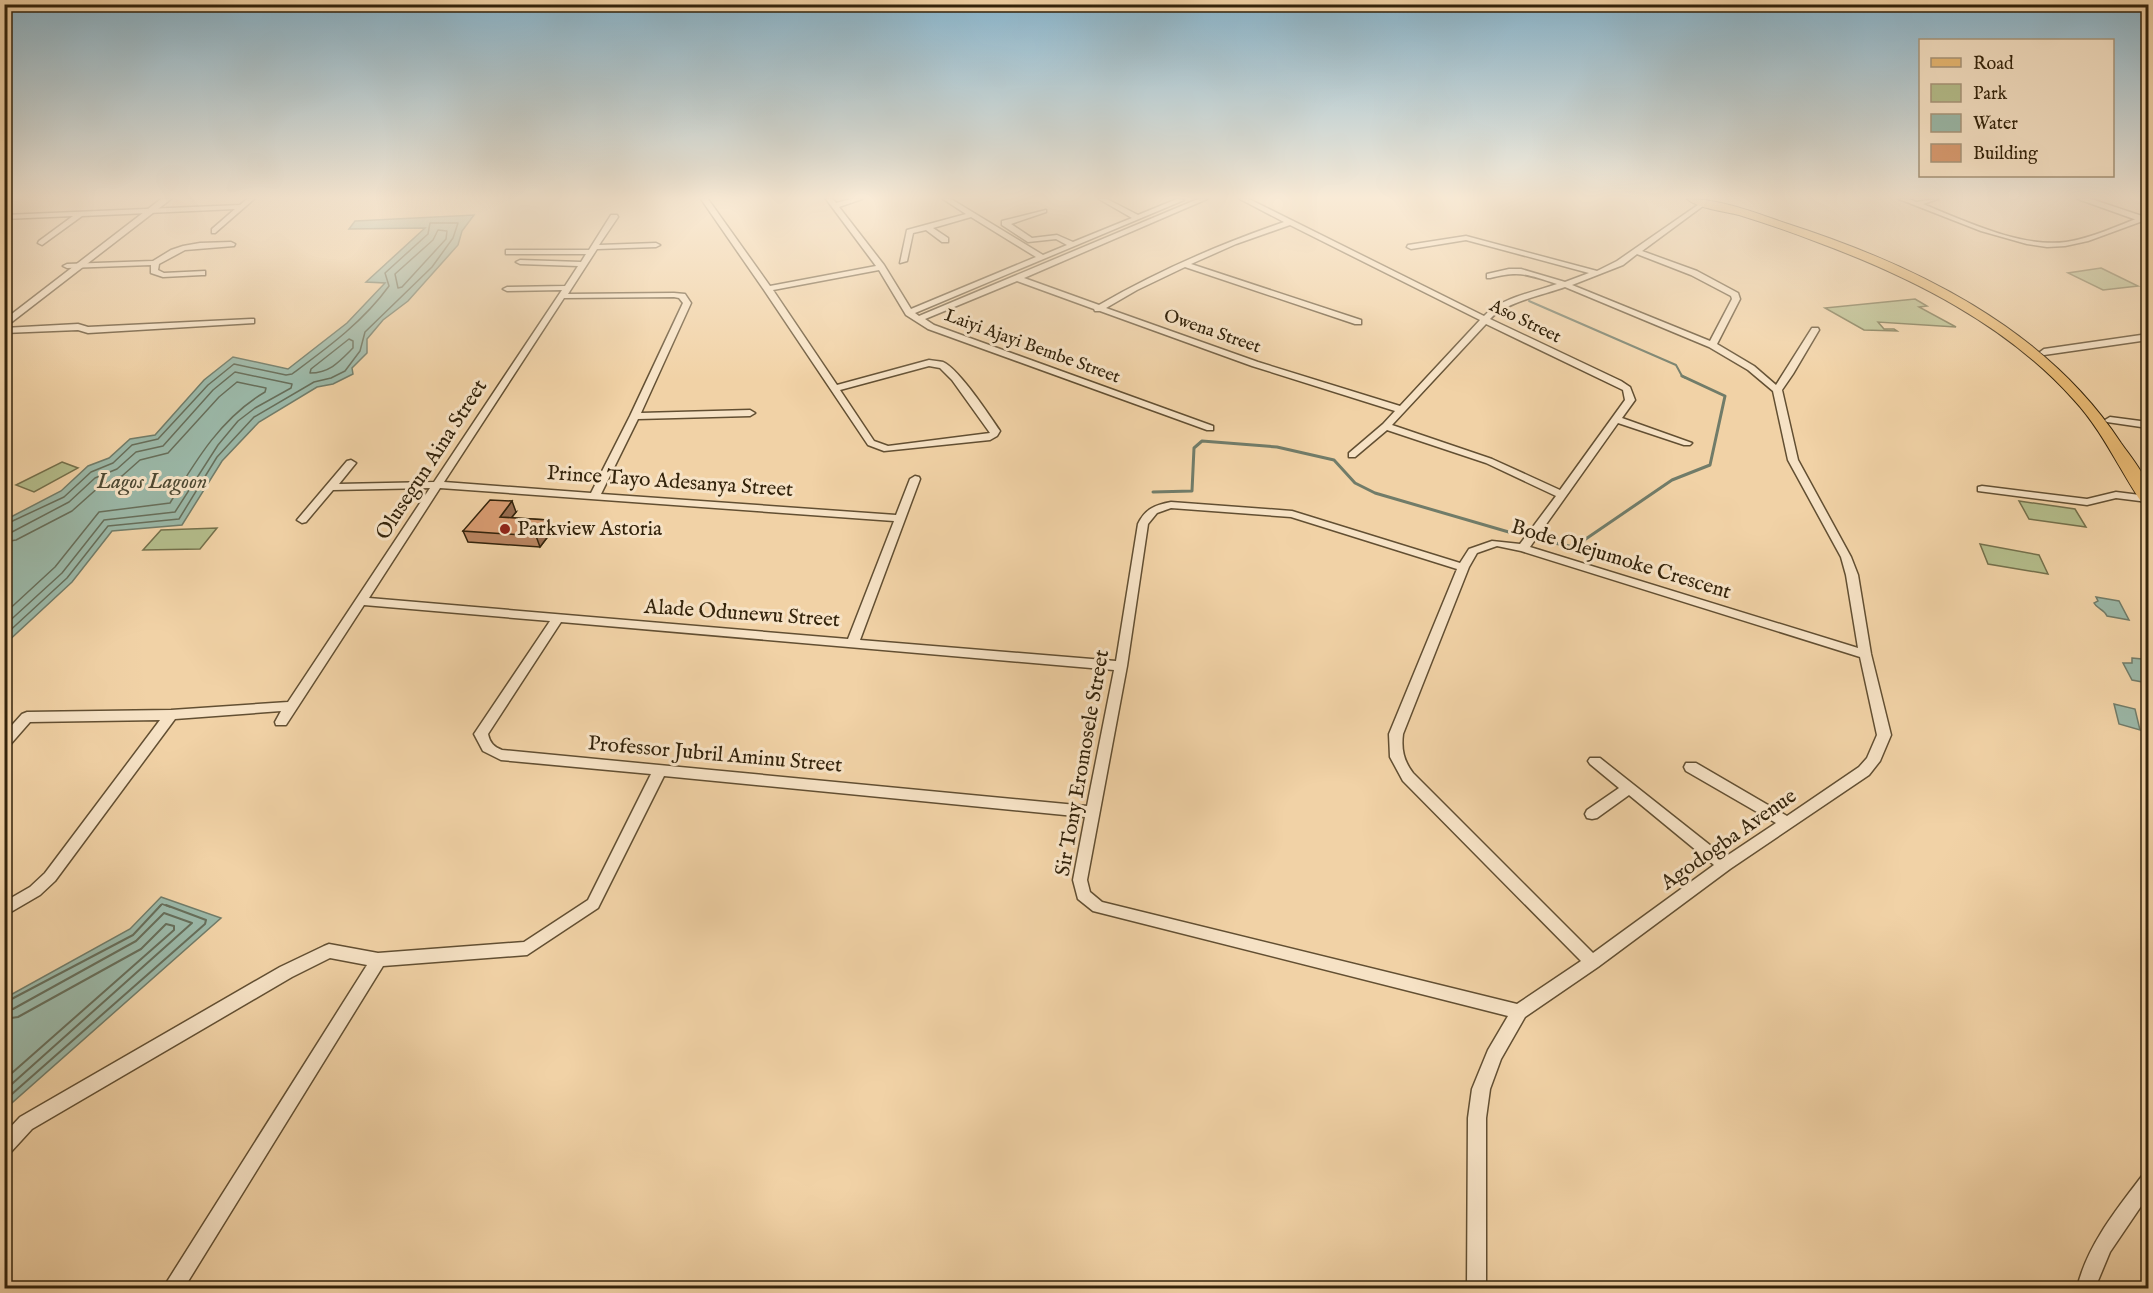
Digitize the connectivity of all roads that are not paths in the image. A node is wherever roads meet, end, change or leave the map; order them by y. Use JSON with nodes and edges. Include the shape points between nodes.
{"nodes":[{"id":1,"x":76,"y":259,"type":"edge"},
{"id":2,"x":89,"y":259,"type":"edge"},
{"id":3,"x":160,"y":259,"type":"edge"},
{"id":4,"x":587,"y":259,"type":"edge"},
{"id":5,"x":747,"y":259,"type":"edge"},
{"id":6,"x":875,"y":259,"type":"edge"},
{"id":7,"x":1035,"y":259,"type":"edge"},
{"id":8,"x":1061,"y":259,"type":"edge"},
{"id":9,"x":1198,"y":259,"type":"edge"},
{"id":10,"x":1364,"y":259,"type":"edge"},
{"id":11,"x":1546,"y":259,"type":"edge"},
{"id":12,"x":1625,"y":259,"type":"edge"},
{"id":13,"x":1658,"y":259,"type":"edge"},
{"id":14,"x":1870,"y":259,"type":"edge"},
{"id":15,"x":1878,"y":259,"type":"edge"},
{"id":16,"x":520,"y":262,"type":"dead end"},
{"id":17,"x":155,"y":263,"type":"junction"},
{"id":18,"x":584,"y":264,"type":"junction"},
{"id":19,"x":1186,"y":265,"type":"junction"},
{"id":20,"x":67,"y":266,"type":"junction"},
{"id":21,"x":80,"y":266,"type":"junction"},
{"id":22,"x":881,"y":267,"type":"junction"},
{"id":23,"x":202,"y":273,"type":"dead end"},
{"id":24,"x":1598,"y":273,"type":"junction"},
{"id":25,"x":1490,"y":276,"type":"dead end"},
{"id":26,"x":1017,"y":278,"type":"junction"},
{"id":27,"x":1564,"y":284,"type":"junction"},
{"id":28,"x":507,"y":289,"type":"dead end"},
{"id":29,"x":768,"y":289,"type":"junction"},
{"id":30,"x":565,"y":292,"type":"junction"},
{"id":31,"x":1098,"y":309,"type":"junction"},
{"id":32,"x":909,"y":313,"type":"junction"},
{"id":33,"x":4,"y":315,"type":"edge"},
{"id":34,"x":1485,"y":319,"type":"junction"},
{"id":35,"x":919,"y":320,"type":"junction"},
{"id":36,"x":251,"y":321,"type":"dead end"},
{"id":37,"x":1358,"y":322,"type":"dead end"},
{"id":38,"x":4,"y":325,"type":"edge"},
{"id":39,"x":1815,"y":330,"type":"dead end"},
{"id":40,"x":4,"y":331,"type":"edge"},
{"id":41,"x":2148,"y":337,"type":"edge"},
{"id":42,"x":1712,"y":345,"type":"junction"},
{"id":43,"x":2044,"y":352,"type":"junction"},
{"id":44,"x":834,"y":388,"type":"junction"},
{"id":45,"x":1777,"y":390,"type":"junction"},
{"id":46,"x":1400,"y":409,"type":"junction"},
{"id":47,"x":750,"y":413,"type":"dead end"},
{"id":48,"x":635,"y":416,"type":"junction"},
{"id":49,"x":1616,"y":419,"type":"junction"},
{"id":50,"x":2110,"y":420,"type":"junction"},
{"id":51,"x":2148,"y":425,"type":"edge"},
{"id":52,"x":1386,"y":426,"type":"junction"},
{"id":53,"x":1210,"y":428,"type":"dead end"},
{"id":54,"x":1687,"y":443,"type":"dead end"},
{"id":55,"x":1352,"y":455,"type":"dead end"},
{"id":56,"x":351,"y":463,"type":"dead end"},
{"id":57,"x":2148,"y":478,"type":"edge"},
{"id":58,"x":915,"y":479,"type":"dead end"},
{"id":59,"x":438,"y":485,"type":"junction"},
{"id":60,"x":331,"y":487,"type":"junction"},
{"id":61,"x":1982,"y":489,"type":"dead end"},
{"id":62,"x":1560,"y":494,"type":"junction"},
{"id":63,"x":595,"y":495,"type":"junction"},
{"id":64,"x":2148,"y":499,"type":"edge"},
{"id":65,"x":899,"y":518,"type":"junction"},
{"id":66,"x":302,"y":520,"type":"dead end"},
{"id":67,"x":1523,"y":548,"type":"junction"},
{"id":68,"x":1463,"y":567,"type":"junction"},
{"id":69,"x":361,"y":600,"type":"junction"},
{"id":70,"x":556,"y":619,"type":"junction"},
{"id":71,"x":853,"y":642,"type":"junction"},
{"id":72,"x":1866,"y":654,"type":"junction"},
{"id":73,"x":1121,"y":666,"type":"junction"},
{"id":74,"x":291,"y":706,"type":"junction"},
{"id":75,"x":171,"y":715,"type":"junction"},
{"id":76,"x":280,"y":722,"type":"dead end"},
{"id":77,"x":4,"y":743,"type":"edge"},
{"id":78,"x":1595,"y":761,"type":"dead end"},
{"id":79,"x":1691,"y":767,"type":"dead end"},
{"id":80,"x":660,"y":770,"type":"junction"},
{"id":81,"x":1629,"y":788,"type":"junction"},
{"id":82,"x":1094,"y":812,"type":"junction"},
{"id":83,"x":1592,"y":814,"type":"dead end"},
{"id":84,"x":1788,"y":823,"type":"junction"},
{"id":85,"x":1725,"y":866,"type":"junction"},
{"id":86,"x":4,"y":910,"type":"edge"},
{"id":87,"x":378,"y":960,"type":"junction"},
{"id":88,"x":1593,"y":962,"type":"junction"},
{"id":89,"x":1519,"y":1012,"type":"junction"},
{"id":90,"x":4,"y":1147,"type":"edge"},
{"id":91,"x":2148,"y":1182,"type":"edge"},
{"id":92,"x":173,"y":1288,"type":"edge"},
{"id":93,"x":1477,"y":1288,"type":"edge"},
{"id":94,"x":2086,"y":1288,"type":"edge"}],
"edges":[{"from":1,"to":20,"type":"street"},
{"from":2,"to":21,"type":"street"},
{"from":3,"to":17,"type":"street"},
{"from":4,"to":18,"type":"street","name":"Olusegun Aina Street"},
{"from":5,"to":29,"type":"street"},
{"from":6,"to":22,"type":"street","name":"Laiyi Ajayi Bembe Street"},
{"from":7,"to":32,"type":"street"},
{"from":8,"to":26,"type":"street"},
{"from":9,"to":19,"type":"street"},
{"from":10,"to":34,"type":"street","name":"Aso Street"},
{"from":11,"to":24,"type":"street"},
{"from":12,"to":24,"type":"street"},
{"from":13,"to":42,"type":"street","via":[[1735,295]]},
{"from":14,"to":64,"type":"main road","via":[[2008,333],[2052,368],[2082,399]]},
{"from":15,"to":43,"type":"main road","via":[[1984,312]]},
{"from":16,"to":18,"type":"street"},
{"from":17,"to":21,"type":"street"},
{"from":17,"to":23,"type":"street","via":[[154,271],[163,274]]},
{"from":18,"to":30,"type":"street","name":"Olusegun Aina Street"},
{"from":19,"to":31,"type":"street"},
{"from":19,"to":37,"type":"street"},
{"from":20,"to":21,"type":"street"},
{"from":20,"to":33,"type":"street"},
{"from":21,"to":38,"type":"street"},
{"from":22,"to":29,"type":"street"},
{"from":22,"to":32,"type":"street","name":"Laiyi Ajayi Bembe Street"},
{"from":24,"to":27,"type":"street"},
{"from":25,"to":27,"type":"street","via":[[1521,271]]},
{"from":26,"to":31,"type":"street","name":"Owena Street"},
{"from":26,"to":35,"type":"street"},
{"from":27,"to":34,"type":"street","via":[[1505,305]]},
{"from":27,"to":42,"type":"street"},
{"from":28,"to":30,"type":"street"},
{"from":29,"to":44,"type":"street"},
{"from":30,"to":48,"type":"street","via":[[674,295],[686,299]]},
{"from":30,"to":59,"type":"street","name":"Olusegun Aina Street"},
{"from":31,"to":46,"type":"street","name":"Owena Street"},
{"from":32,"to":35,"type":"street","name":"Laiyi Ajayi Bembe Street"},
{"from":34,"to":46,"type":"street"},
{"from":34,"to":49,"type":"street","name":"Aso Street","via":[[1618,383],[1630,400]]},
{"from":35,"to":53,"type":"street","name":"Laiyi Ajayi Bembe Street","via":[[942,333]]},
{"from":36,"to":40,"type":"street"},
{"from":39,"to":45,"type":"street"},
{"from":41,"to":43,"type":"street"},
{"from":42,"to":45,"type":"street","via":[[1751,368]]},
{"from":43,"to":50,"type":"main road","via":[[2085,388]]},
{"from":44,"to":44,"type":"street","via":[[878,447],[994,434],[969,397],[936,363]]},
{"from":45,"to":72,"type":"street","name":"Agodogba Avenue","via":[[1793,460],[1849,566]]},
{"from":46,"to":52,"type":"street"},
{"from":47,"to":48,"type":"street"},
{"from":48,"to":63,"type":"street"},
{"from":49,"to":54,"type":"street"},
{"from":49,"to":62,"type":"street"},
{"from":50,"to":51,"type":"street"},
{"from":50,"to":57,"type":"main road"},
{"from":52,"to":55,"type":"street"},
{"from":52,"to":62,"type":"street","via":[[1489,461]]},
{"from":56,"to":60,"type":"street"},
{"from":58,"to":65,"type":"street"},
{"from":59,"to":60,"type":"street","name":"Prince Tayo Adesanya Street"},
{"from":59,"to":63,"type":"street","name":"Prince Tayo Adesanya Street"},
{"from":59,"to":69,"type":"street","name":"Olusegun Aina Street"},
{"from":60,"to":66,"type":"street"},
{"from":61,"to":64,"type":"street","via":[[2087,502],[2116,495]]},
{"from":62,"to":67,"type":"street"},
{"from":63,"to":65,"type":"street","name":"Prince Tayo Adesanya Street"},
{"from":65,"to":71,"type":"street"},
{"from":67,"to":68,"type":"street","name":"Bode Olejumoke Crescent","via":[[1496,543],[1484,546],[1473,551]]},
{"from":67,"to":72,"type":"street","name":"Bode Olejumoke Crescent"},
{"from":68,"to":73,"type":"street","name":"Sir Tony Eromosele Street","via":[[1292,514],[1160,507],[1147,514],[1143,524]]},
{"from":68,"to":88,"type":"street","name":"Bode Olejumoke Crescent","via":[[1395,734],[1393,748],[1397,761],[1408,777]]},
{"from":69,"to":70,"type":"street","name":"Alade Odunewu Street"},
{"from":69,"to":74,"type":"street","name":"Olusegun Aina Street"},
{"from":70,"to":71,"type":"street","name":"Alade Odunewu Street"},
{"from":70,"to":80,"type":"street","name":"Professor Jubril Aminu Street","via":[[481,734],[483,744],[501,755]]},
{"from":71,"to":73,"type":"street","name":"Alade Odunewu Street"},
{"from":72,"to":84,"type":"street","name":"Agodogba Avenue","via":[[1884,735],[1878,751],[1864,771]]},
{"from":73,"to":82,"type":"street","name":"Sir Tony Eromosele Street"},
{"from":74,"to":75,"type":"street"},
{"from":74,"to":76,"type":"street","name":"Olusegun Aina Street"},
{"from":75,"to":77,"type":"street","via":[[27,717]]},
{"from":75,"to":86,"type":"street","via":[[50,877]]},
{"from":78,"to":81,"type":"street"},
{"from":79,"to":84,"type":"street"},
{"from":80,"to":82,"type":"street","name":"Professor Jubril Aminu Street"},
{"from":80,"to":87,"type":"street","via":[[593,904],[527,948]]},
{"from":81,"to":83,"type":"street"},
{"from":81,"to":85,"type":"street"},
{"from":82,"to":89,"type":"street","name":"Sir Tony Eromosele Street","via":[[1080,880],[1083,895],[1098,907]]},
{"from":84,"to":85,"type":"street","name":"Agodogba Avenue"},
{"from":85,"to":88,"type":"street","name":"Agodogba Avenue"},
{"from":87,"to":90,"type":"street","via":[[329,951],[286,972],[26,1123]]},
{"from":87,"to":92,"type":"street"},
{"from":88,"to":89,"type":"street","name":"Agodogba Avenue"},
{"from":89,"to":93,"type":"street","name":"Agodogba Avenue","via":[[1494,1055],[1481,1089],[1477,1118]]},
{"from":91,"to":94,"type":"street","via":[[2110,1235]]}]}
